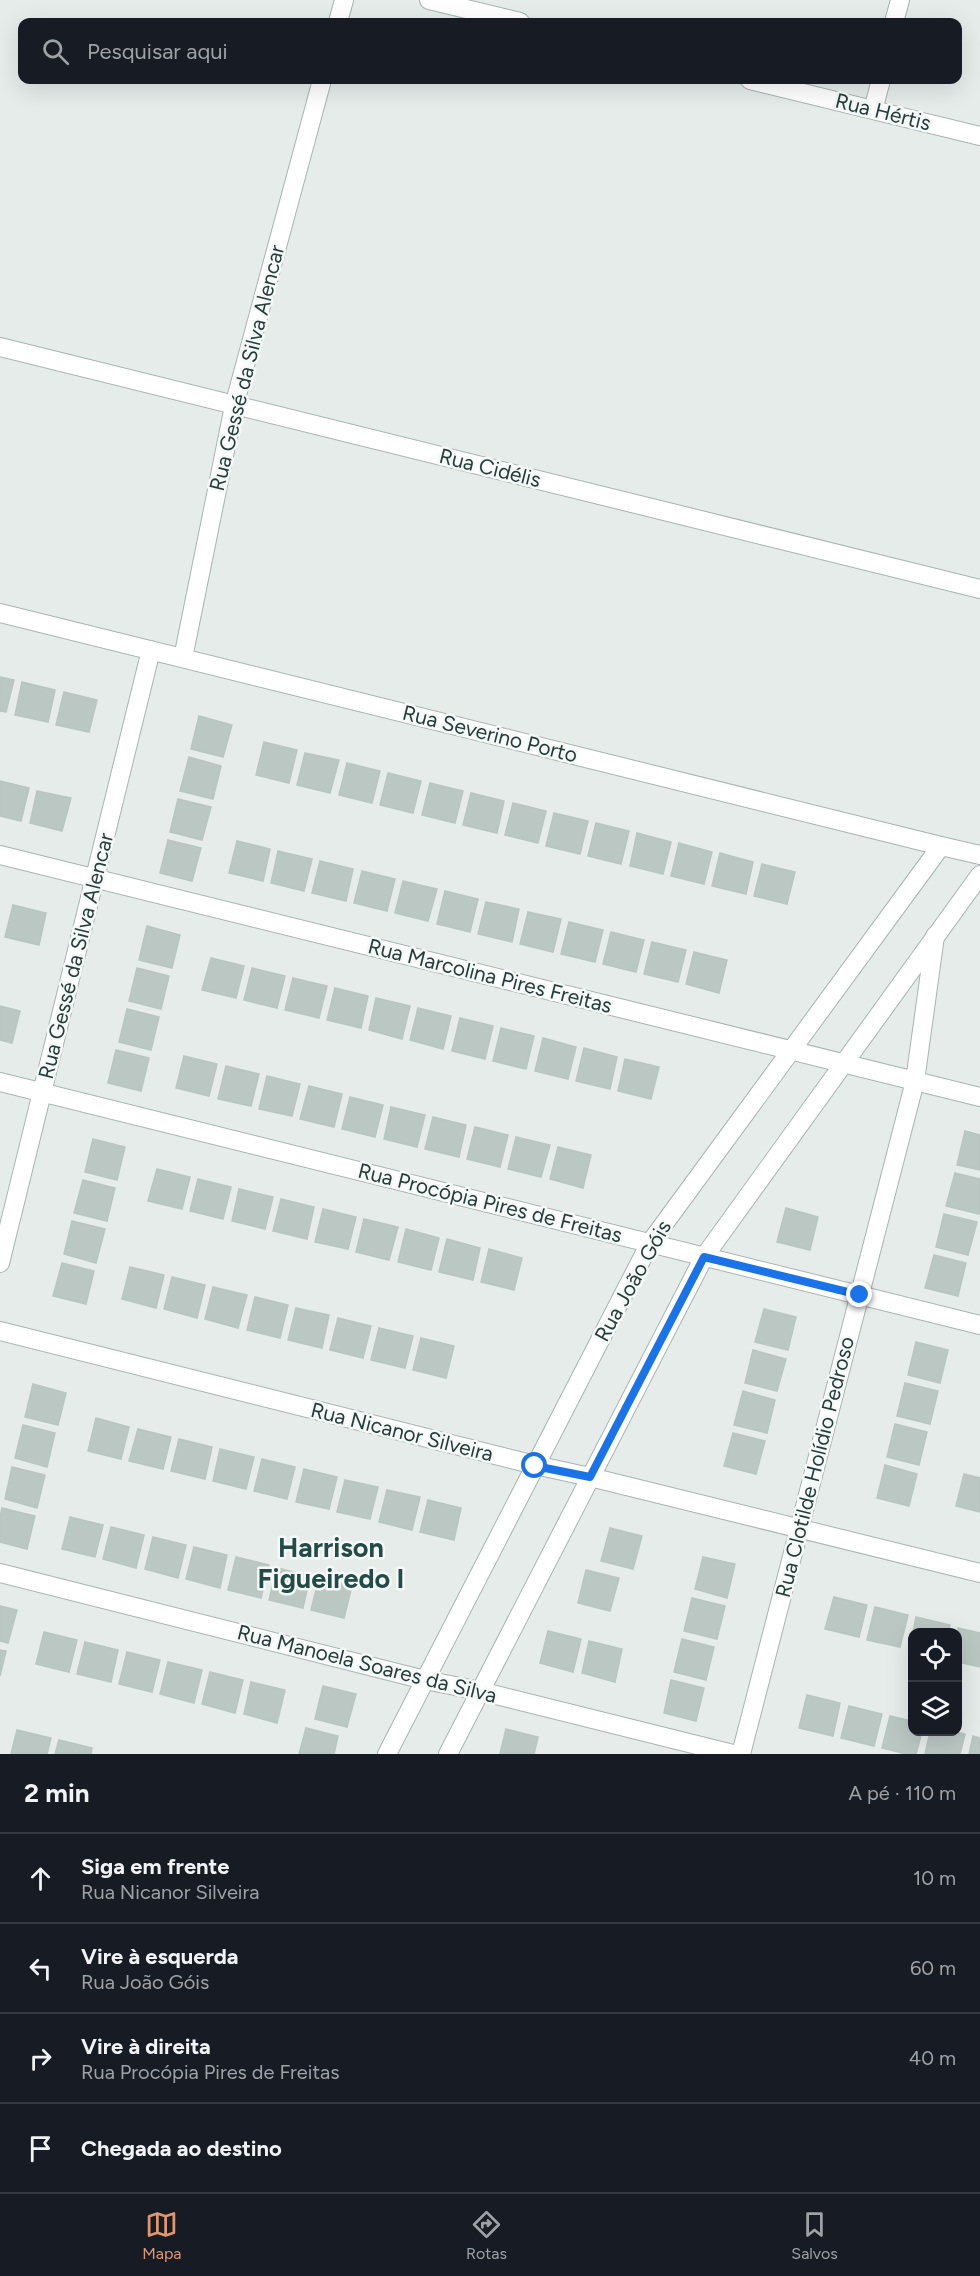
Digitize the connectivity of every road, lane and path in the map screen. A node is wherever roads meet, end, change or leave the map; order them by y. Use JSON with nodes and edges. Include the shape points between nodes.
{"nodes":[{"id":1,"x":344,"y":0,"type":"edge"},
{"id":2,"x":429,"y":0,"type":"edge"},
{"id":3,"x":900,"y":0,"type":"edge"},
{"id":4,"x":339,"y":18,"type":"edge"},
{"id":5,"x":503,"y":18,"type":"edge"},
{"id":6,"x":895,"y":18,"type":"edge"},
{"id":7,"x":321,"y":84,"type":"edge"},
{"id":8,"x":766,"y":84,"type":"edge"},
{"id":9,"x":880,"y":84,"type":"edge"},
{"id":10,"x":873,"y":110,"type":"junction"},
{"id":11,"x":980,"y":136,"type":"edge"},
{"id":12,"x":0,"y":347,"type":"edge"},
{"id":13,"x":234,"y":406,"type":"junction"},
{"id":14,"x":980,"y":589,"type":"edge"},
{"id":15,"x":0,"y":612,"type":"edge"},
{"id":16,"x":151,"y":650,"type":"junction"},
{"id":17,"x":183,"y":658,"type":"junction"},
{"id":18,"x":941,"y":846,"type":"junction"},
{"id":19,"x":0,"y":855,"type":"edge"},
{"id":20,"x":980,"y":855,"type":"edge"},
{"id":21,"x":980,"y":875,"type":"edge"},
{"id":22,"x":95,"y":879,"type":"junction"},
{"id":23,"x":935,"y":936,"type":"junction"},
{"id":24,"x":790,"y":1051,"type":"junction"},
{"id":25,"x":844,"y":1063,"type":"junction"},
{"id":26,"x":915,"y":1081,"type":"junction"},
{"id":27,"x":0,"y":1082,"type":"edge"},
{"id":28,"x":42,"y":1092,"type":"junction"},
{"id":29,"x":980,"y":1097,"type":"edge"},
{"id":30,"x":650,"y":1243,"type":"junction"},
{"id":31,"x":704,"y":1257,"type":"junction"},
{"id":32,"x":0,"y":1263,"type":"edge"},
{"id":33,"x":860,"y":1295,"type":"junction"},
{"id":34,"x":980,"y":1325,"type":"edge"},
{"id":35,"x":0,"y":1331,"type":"edge"},
{"id":36,"x":535,"y":1466,"type":"junction"},
{"id":37,"x":590,"y":1477,"type":"junction"},
{"id":38,"x":800,"y":1528,"type":"junction"},
{"id":39,"x":0,"y":1573,"type":"edge"},
{"id":40,"x":980,"y":1573,"type":"edge"},
{"id":41,"x":425,"y":1680,"type":"junction"},
{"id":42,"x":480,"y":1691,"type":"junction"},
{"id":43,"x":387,"y":1754,"type":"edge"},
{"id":44,"x":448,"y":1754,"type":"edge"},
{"id":45,"x":733,"y":1754,"type":"edge"},
{"id":46,"x":741,"y":1754,"type":"edge"}],
"edges":[{"from":1,"to":4,"type":"street"},
{"from":2,"to":5,"type":"street"},
{"from":3,"to":6,"type":"street"},
{"from":7,"to":13,"type":"street","name":"Rua Gessé da Silva Alencar"},
{"from":8,"to":10,"type":"street","name":"Rua Hértis"},
{"from":9,"to":10,"type":"street"},
{"from":10,"to":11,"type":"street","name":"Rua Hértis"},
{"from":12,"to":13,"type":"street","name":"Rua Cidélis"},
{"from":13,"to":14,"type":"street","name":"Rua Cidélis"},
{"from":13,"to":17,"type":"street","name":"Rua Gessé da Silva Alencar"},
{"from":15,"to":16,"type":"street","name":"Rua Severino Porto"},
{"from":16,"to":17,"type":"street","name":"Rua Severino Porto"},
{"from":16,"to":22,"type":"street","name":"Rua Gessé da Silva Alencar"},
{"from":17,"to":18,"type":"street","name":"Rua Severino Porto"},
{"from":18,"to":20,"type":"street","name":"Rua Severino Porto"},
{"from":18,"to":24,"type":"street","name":"Rua João Góis"},
{"from":19,"to":22,"type":"street","name":"Rua Marcolina Pires Freitas"},
{"from":21,"to":23,"type":"street","name":"Rua Clotilde Holídio Pedroso"},
{"from":22,"to":24,"type":"street","name":"Rua Marcolina Pires Freitas"},
{"from":22,"to":28,"type":"street","name":"Rua Gessé da Silva Alencar"},
{"from":23,"to":25,"type":"street"},
{"from":23,"to":26,"type":"street","name":"Rua Clotilde Holídio Pedroso"},
{"from":24,"to":25,"type":"street","name":"Rua Marcolina Pires Freitas"},
{"from":24,"to":30,"type":"street","name":"Rua João Góis"},
{"from":25,"to":26,"type":"street","name":"Rua Marcolina Pires Freitas"},
{"from":25,"to":31,"type":"street"},
{"from":26,"to":29,"type":"street","name":"Rua Marcolina Pires Freitas"},
{"from":26,"to":33,"type":"street","name":"Rua Clotilde Holídio Pedroso"},
{"from":27,"to":28,"type":"street","name":"Rua Procópia Pires de Freitas"},
{"from":28,"to":30,"type":"street","name":"Rua Procópia Pires de Freitas"},
{"from":28,"to":32,"type":"street","name":"Rua Gessé da Silva Alencar"},
{"from":30,"to":31,"type":"street","name":"Rua Procópia Pires de Freitas"},
{"from":30,"to":36,"type":"street","name":"Rua João Góis"},
{"from":31,"to":33,"type":"street","name":"Rua Procópia Pires de Freitas"},
{"from":31,"to":37,"type":"street"},
{"from":33,"to":34,"type":"street","name":"Rua Procópia Pires de Freitas"},
{"from":33,"to":38,"type":"street","name":"Rua Clotilde Holídio Pedroso"},
{"from":35,"to":36,"type":"street","name":"Rua Nicanor Silveira"},
{"from":36,"to":37,"type":"street","name":"Rua Nicanor Silveira"},
{"from":36,"to":41,"type":"street","name":"Rua João Góis"},
{"from":37,"to":38,"type":"street","name":"Rua Nicanor Silveira"},
{"from":37,"to":42,"type":"street"},
{"from":38,"to":40,"type":"street","name":"Rua Nicanor Silveira"},
{"from":38,"to":46,"type":"street","name":"Rua Clotilde Holídio Pedroso"},
{"from":39,"to":41,"type":"street","name":"Rua Manoela Soares da Silva"},
{"from":41,"to":42,"type":"street","name":"Rua Manoela Soares da Silva"},
{"from":41,"to":43,"type":"street","name":"Rua João Góis"},
{"from":42,"to":44,"type":"street"},
{"from":42,"to":45,"type":"street","name":"Rua Manoela Soares da Silva"}]}
